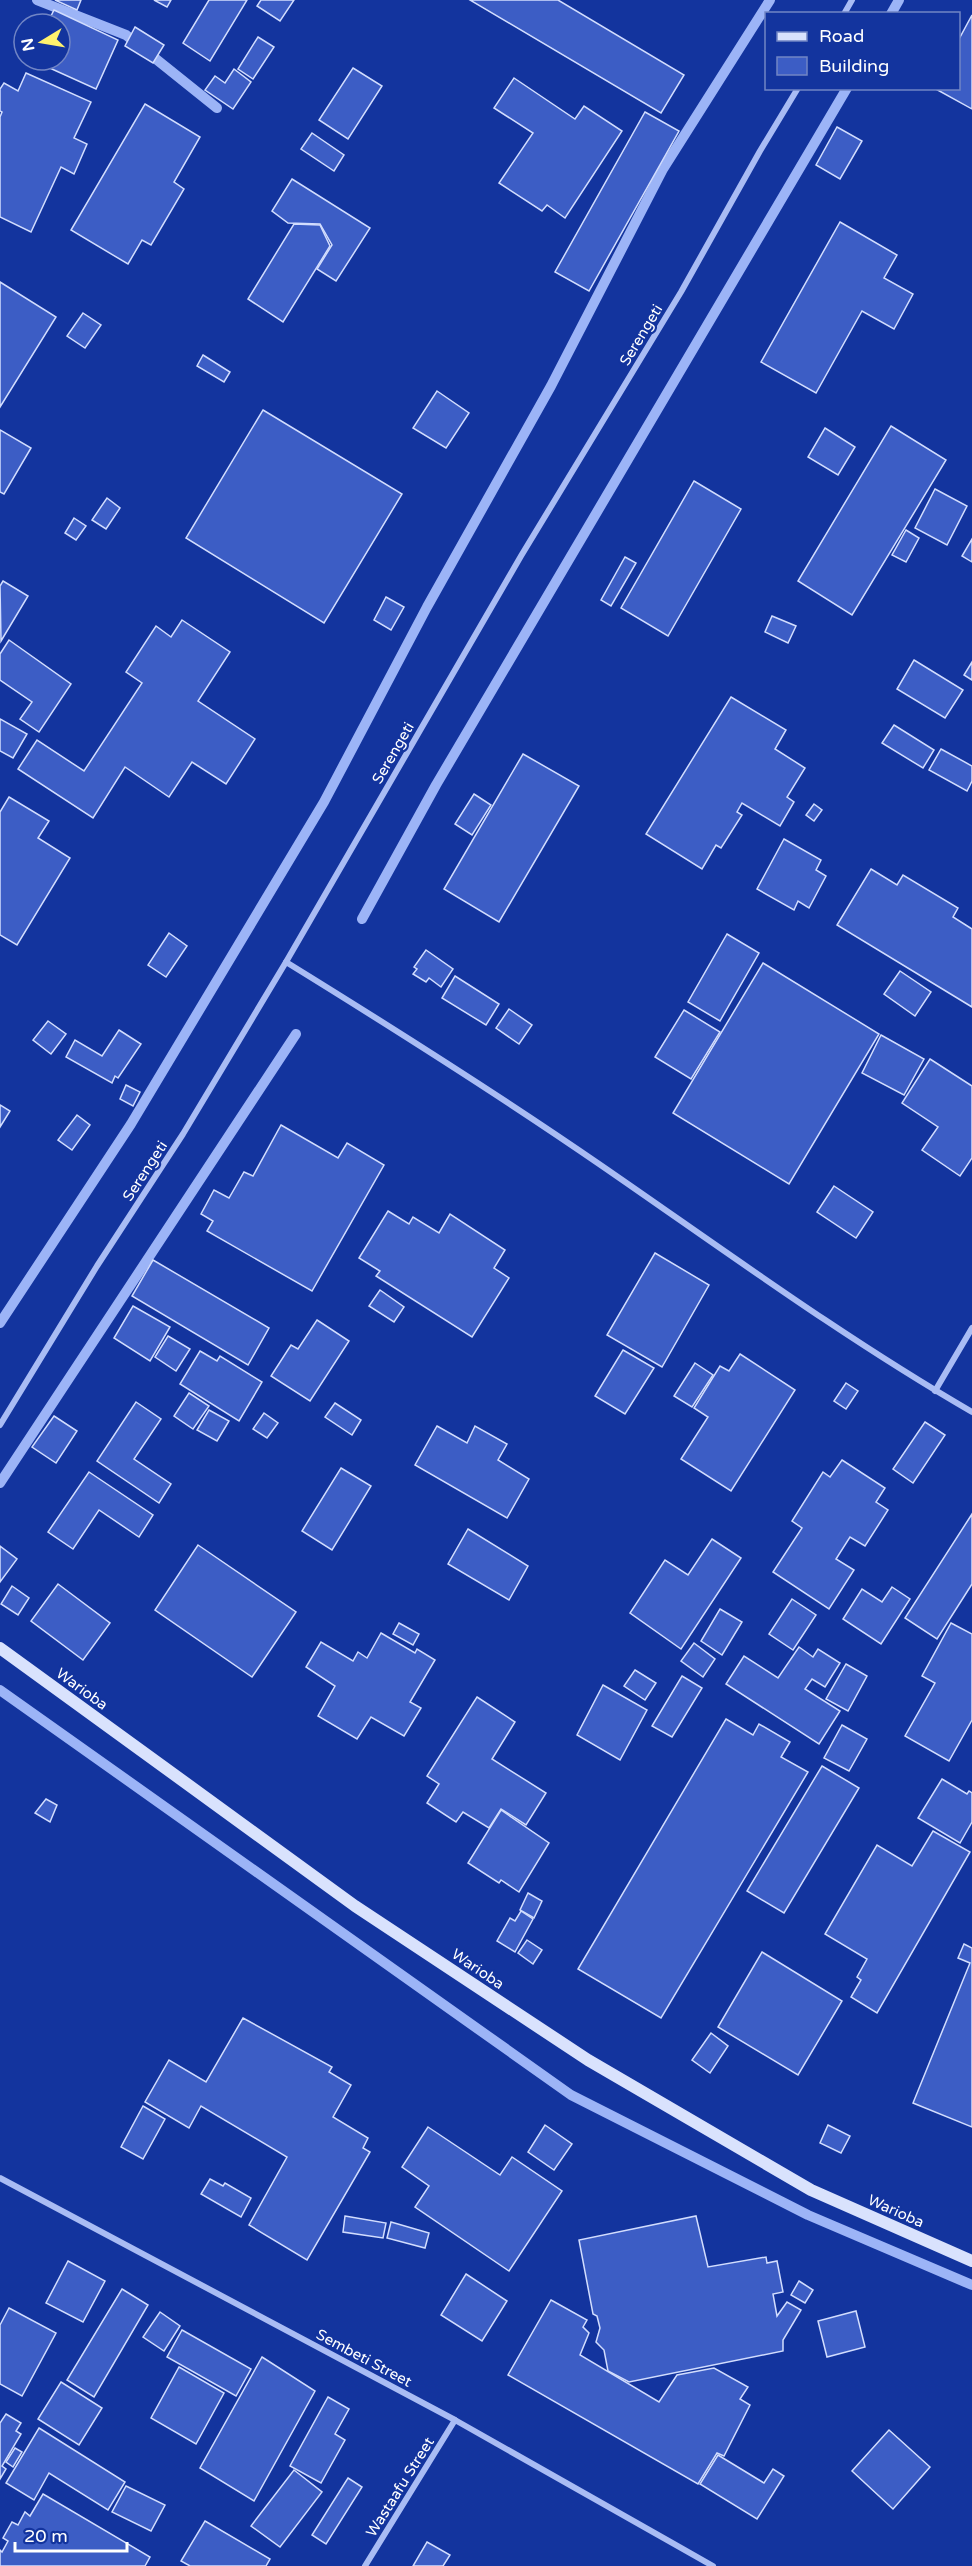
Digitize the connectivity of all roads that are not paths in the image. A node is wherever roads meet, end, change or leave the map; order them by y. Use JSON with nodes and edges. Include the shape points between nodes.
{"nodes":[{"id":1,"x":797,"y":90,"type":"edge"},
{"id":2,"x":286,"y":962,"type":"junction"},
{"id":3,"x":972,"y":1328,"type":"edge"},
{"id":4,"x":935,"y":1390,"type":"junction"},
{"id":5,"x":972,"y":1412,"type":"edge"},
{"id":6,"x":0,"y":1425,"type":"edge"},
{"id":7,"x":0,"y":1648,"type":"edge"},
{"id":8,"x":0,"y":2178,"type":"edge"},
{"id":9,"x":972,"y":2261,"type":"edge"},
{"id":10,"x":455,"y":2421,"type":"junction"},
{"id":11,"x":365,"y":2566,"type":"edge"},
{"id":12,"x":713,"y":2566,"type":"edge"}],
"edges":[{"from":1,"to":2,"type":"street","name":"Serengeti"},
{"from":2,"to":4,"type":"street","via":[[471,1077],[758,1275]]},
{"from":2,"to":6,"type":"street","name":"Serengeti"},
{"from":3,"to":4,"type":"street"},
{"from":4,"to":5,"type":"street"},
{"from":7,"to":9,"type":"street","name":"Warioba","via":[[356,1906],[588,2060],[811,2190]]},
{"from":8,"to":10,"type":"street","name":"Sembeti Street"},
{"from":10,"to":11,"type":"street","name":"Wastaafu Street"},
{"from":10,"to":12,"type":"street","name":"Sembeti Street"}]}
